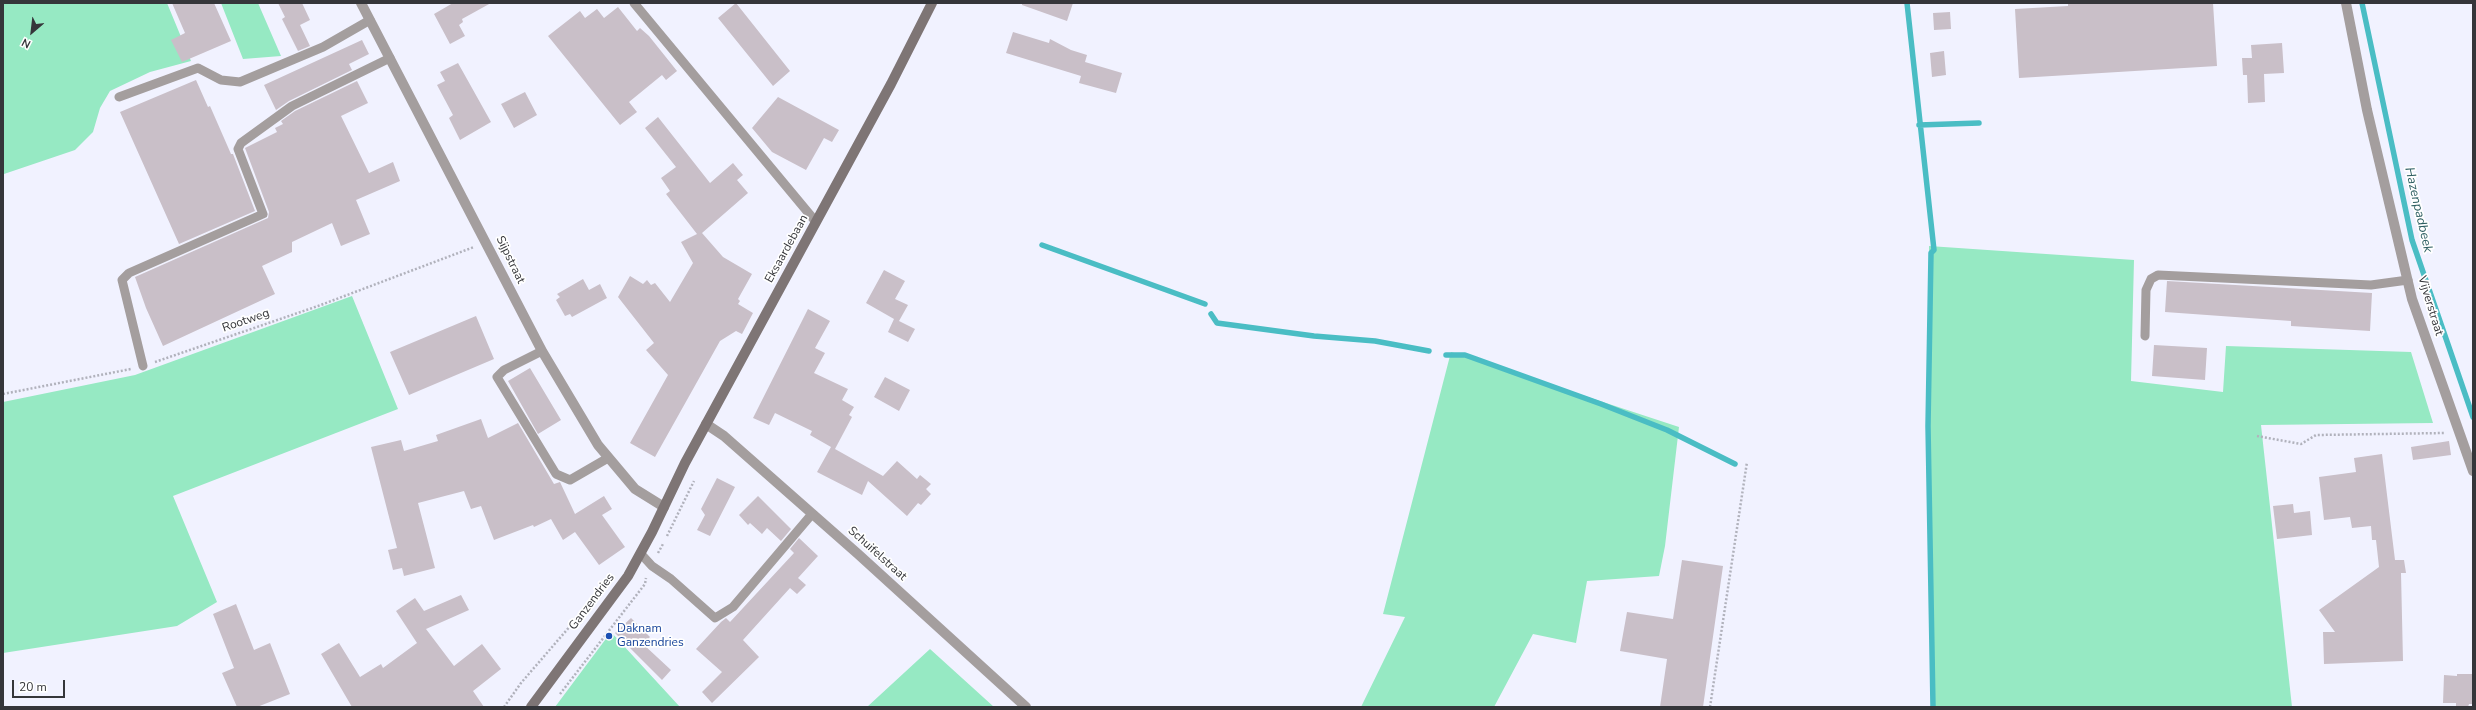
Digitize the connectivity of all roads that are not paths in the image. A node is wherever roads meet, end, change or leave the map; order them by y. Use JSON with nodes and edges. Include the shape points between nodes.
{"nodes":[{"id":1,"x":361,"y":3,"type":"edge"},
{"id":2,"x":634,"y":3,"type":"edge"},
{"id":3,"x":932,"y":3,"type":"edge"},
{"id":4,"x":2346,"y":3,"type":"edge"},
{"id":5,"x":370,"y":20,"type":"junction"},
{"id":6,"x":390,"y":58,"type":"junction"},
{"id":7,"x":119,"y":97,"type":"dead end"},
{"id":8,"x":816,"y":222,"type":"junction"},
{"id":9,"x":2408,"y":280,"type":"junction"},
{"id":10,"x":2144,"y":336,"type":"dead end"},
{"id":11,"x":542,"y":351,"type":"junction"},
{"id":12,"x":143,"y":366,"type":"road end"},
{"id":13,"x":706,"y":424,"type":"junction"},
{"id":14,"x":608,"y":458,"type":"junction"},
{"id":15,"x":2473,"y":471,"type":"edge"},
{"id":16,"x":664,"y":507,"type":"junction"},
{"id":17,"x":812,"y":514,"type":"junction"},
{"id":18,"x":641,"y":554,"type":"junction"},
{"id":19,"x":531,"y":707,"type":"edge"},
{"id":20,"x":1026,"y":707,"type":"edge"}],
"edges":[{"from":1,"to":5,"type":"street","name":"Sijpstraat"},
{"from":2,"to":8,"type":"lane"},
{"from":3,"to":8,"type":"main road","name":"Eksaardebaan"},
{"from":4,"to":9,"type":"street","name":"Vijverstraat","via":[[2367,110]]},
{"from":5,"to":6,"type":"street","name":"Sijpstraat"},
{"from":5,"to":7,"type":"lane","via":[[323,47],[240,82],[222,80],[198,68]]},
{"from":6,"to":11,"type":"street","name":"Sijpstraat"},
{"from":6,"to":12,"type":"lane","via":[[292,106],[241,143],[238,149],[263,214],[129,273],[122,280]]},
{"from":8,"to":13,"type":"main road","name":"Eksaardebaan"},
{"from":9,"to":10,"type":"lane","via":[[2371,285],[2158,275],[2151,279],[2146,290]]},
{"from":9,"to":15,"type":"street","name":"Vijverstraat","via":[[2412,299]]},
{"from":11,"to":14,"type":"street","name":"Sijpstraat"},
{"from":11,"to":14,"type":"lane","via":[[504,370],[497,377],[556,474],[570,480]]},
{"from":13,"to":16,"type":"main road","name":"Eksaardebaan"},
{"from":13,"to":17,"type":"street","name":"Schuifelstraat","via":[[724,436]]},
{"from":14,"to":16,"type":"street","name":"Sijpstraat","via":[[636,489]]},
{"from":16,"to":18,"type":"main road","name":"Ganzendries"},
{"from":17,"to":18,"type":"lane","via":[[733,607],[715,618]]},
{"from":17,"to":20,"type":"street","name":"Schuifelstraat"},
{"from":18,"to":19,"type":"main road","name":"Ganzendries","via":[[628,576]]}]}
